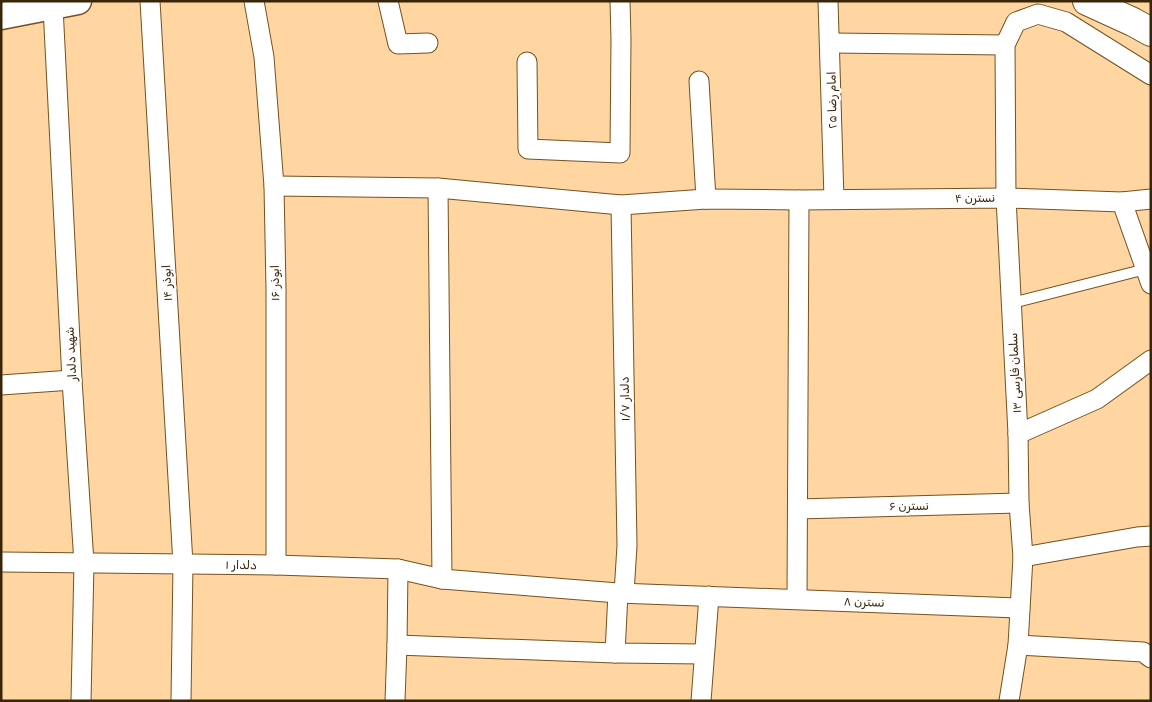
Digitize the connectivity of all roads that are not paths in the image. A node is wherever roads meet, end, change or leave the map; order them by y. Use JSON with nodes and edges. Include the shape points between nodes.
{"nodes":[{"id":1,"x":150,"y":1,"type":"edge"},
{"id":2,"x":254,"y":1,"type":"edge"},
{"id":3,"x":388,"y":1,"type":"edge"},
{"id":4,"x":620,"y":1,"type":"edge"},
{"id":5,"x":828,"y":1,"type":"edge"},
{"id":6,"x":1087,"y":1,"type":"edge"},
{"id":7,"x":66,"y":4,"type":"edge"},
{"id":8,"x":1,"y":16,"type":"edge"},
{"id":9,"x":1136,"y":19,"type":"edge"},
{"id":10,"x":428,"y":43,"type":"dead end"},
{"id":11,"x":831,"y":44,"type":"junction"},
{"id":12,"x":1005,"y":45,"type":"junction"},
{"id":13,"x":527,"y":62,"type":"dead end"},
{"id":14,"x":1151,"y":75,"type":"edge"},
{"id":15,"x":698,"y":81,"type":"dead end"},
{"id":16,"x":274,"y":186,"type":"junction"},
{"id":17,"x":438,"y":188,"type":"junction"},
{"id":18,"x":1006,"y":198,"type":"junction"},
{"id":19,"x":706,"y":199,"type":"junction"},
{"id":20,"x":834,"y":199,"type":"junction"},
{"id":21,"x":1151,"y":199,"type":"edge"},
{"id":22,"x":798,"y":200,"type":"junction"},
{"id":23,"x":1122,"y":202,"type":"junction"},
{"id":24,"x":621,"y":205,"type":"junction"},
{"id":25,"x":1148,"y":277,"type":"edge"},
{"id":26,"x":1012,"y":303,"type":"junction"},
{"id":27,"x":1149,"y":369,"type":"edge"},
{"id":28,"x":72,"y":380,"type":"junction"},
{"id":29,"x":1,"y":385,"type":"edge"},
{"id":30,"x":1018,"y":434,"type":"junction"},
{"id":31,"x":1019,"y":503,"type":"junction"},
{"id":32,"x":798,"y":508,"type":"junction"},
{"id":33,"x":1146,"y":532,"type":"edge"},
{"id":34,"x":1023,"y":557,"type":"junction"},
{"id":35,"x":1,"y":562,"type":"edge"},
{"id":36,"x":84,"y":563,"type":"junction"},
{"id":37,"x":183,"y":564,"type":"junction"},
{"id":38,"x":276,"y":565,"type":"junction"},
{"id":39,"x":398,"y":569,"type":"junction"},
{"id":40,"x":442,"y":579,"type":"junction"},
{"id":41,"x":621,"y":593,"type":"junction"},
{"id":42,"x":709,"y":596,"type":"junction"},
{"id":43,"x":797,"y":599,"type":"junction"},
{"id":44,"x":1020,"y":608,"type":"junction"},
{"id":45,"x":398,"y":645,"type":"junction"},
{"id":46,"x":1018,"y":645,"type":"junction"},
{"id":47,"x":615,"y":654,"type":"junction"},
{"id":48,"x":704,"y":654,"type":"junction"},
{"id":49,"x":1151,"y":658,"type":"edge"},
{"id":50,"x":81,"y":701,"type":"edge"},
{"id":51,"x":180,"y":701,"type":"edge"},
{"id":52,"x":395,"y":701,"type":"edge"},
{"id":53,"x":701,"y":701,"type":"edge"},
{"id":54,"x":1009,"y":701,"type":"edge"}],
"edges":[{"from":1,"to":37,"type":"street","name":"ابوذر ۱۴"},
{"from":2,"to":16,"type":"street","name":"ابوذر ۱۶","via":[[264,56]]},
{"from":3,"to":10,"type":"street","via":[[398,44]]},
{"from":4,"to":13,"type":"street","via":[[620,153],[528,149]]},
{"from":5,"to":11,"type":"street","name":"امام رضا ۲۵"},
{"from":6,"to":9,"type":"main road"},
{"from":7,"to":8,"type":"main road"},
{"from":7,"to":28,"type":"street","name":"شهید دلدار"},
{"from":11,"to":12,"type":"street"},
{"from":11,"to":20,"type":"street","name":"امام رضا ۲۵"},
{"from":12,"to":14,"type":"street","via":[[1016,22],[1038,14],[1066,22]]},
{"from":12,"to":18,"type":"street","name":"۱۳ سلمان فارسی"},
{"from":15,"to":19,"type":"street"},
{"from":16,"to":17,"type":"street","name":"نسترن ۴"},
{"from":16,"to":38,"type":"street","name":"ابوذر ۱۶"},
{"from":17,"to":24,"type":"street","name":"نسترن ۴"},
{"from":17,"to":40,"type":"street"},
{"from":18,"to":20,"type":"street","name":"نسترن ۴"},
{"from":18,"to":23,"type":"street","name":"نسترن ۴"},
{"from":18,"to":26,"type":"street","name":"۱۳ سلمان فارسی"},
{"from":19,"to":22,"type":"street","name":"نسترن ۴"},
{"from":19,"to":24,"type":"street","name":"نسترن ۴"},
{"from":20,"to":22,"type":"street","name":"نسترن ۴"},
{"from":21,"to":23,"type":"street","name":"نسترن ۴"},
{"from":22,"to":32,"type":"street"},
{"from":23,"to":25,"type":"street"},
{"from":24,"to":41,"type":"street","name":"دلدار ۱/۷","via":[[627,546]]},
{"from":25,"to":26,"type":"lane"},
{"from":26,"to":30,"type":"street","name":"۱۳ سلمان فارسی"},
{"from":27,"to":30,"type":"street","via":[[1097,400]]},
{"from":28,"to":29,"type":"street"},
{"from":28,"to":36,"type":"street","name":"شهید دلدار"},
{"from":30,"to":31,"type":"street","name":"۱۳ سلمان فارسی"},
{"from":31,"to":32,"type":"street","name":"نسترن ۶"},
{"from":31,"to":34,"type":"street","name":"۱۳ سلمان فارسی"},
{"from":32,"to":43,"type":"street"},
{"from":33,"to":34,"type":"street"},
{"from":34,"to":44,"type":"street","name":"۱۳ سلمان فارسی"},
{"from":35,"to":36,"type":"street","name":"دلدار ۱"},
{"from":36,"to":37,"type":"street","name":"دلدار ۱"},
{"from":36,"to":50,"type":"street","name":"شهید دلدار"},
{"from":37,"to":38,"type":"street","name":"دلدار ۱"},
{"from":37,"to":51,"type":"street","name":"ابوذر ۱۴"},
{"from":38,"to":39,"type":"street","name":"دلدار ۱"},
{"from":39,"to":40,"type":"street","name":"دلدار ۱"},
{"from":39,"to":45,"type":"street"},
{"from":40,"to":41,"type":"street","name":"دلدار ۱"},
{"from":41,"to":42,"type":"street","name":"نسترن ۸"},
{"from":41,"to":47,"type":"street","name":"دلدار ۱/۷"},
{"from":42,"to":43,"type":"street","name":"نسترن ۸"},
{"from":42,"to":48,"type":"street"},
{"from":43,"to":44,"type":"street","name":"نسترن ۸"},
{"from":44,"to":46,"type":"street","name":"۱۳ سلمان فارسی"},
{"from":45,"to":47,"type":"street"},
{"from":45,"to":52,"type":"street"},
{"from":46,"to":49,"type":"street","via":[[1143,652]]},
{"from":46,"to":54,"type":"street","name":"۱۳ سلمان فارسی"},
{"from":47,"to":48,"type":"street"},
{"from":48,"to":53,"type":"street"}]}
